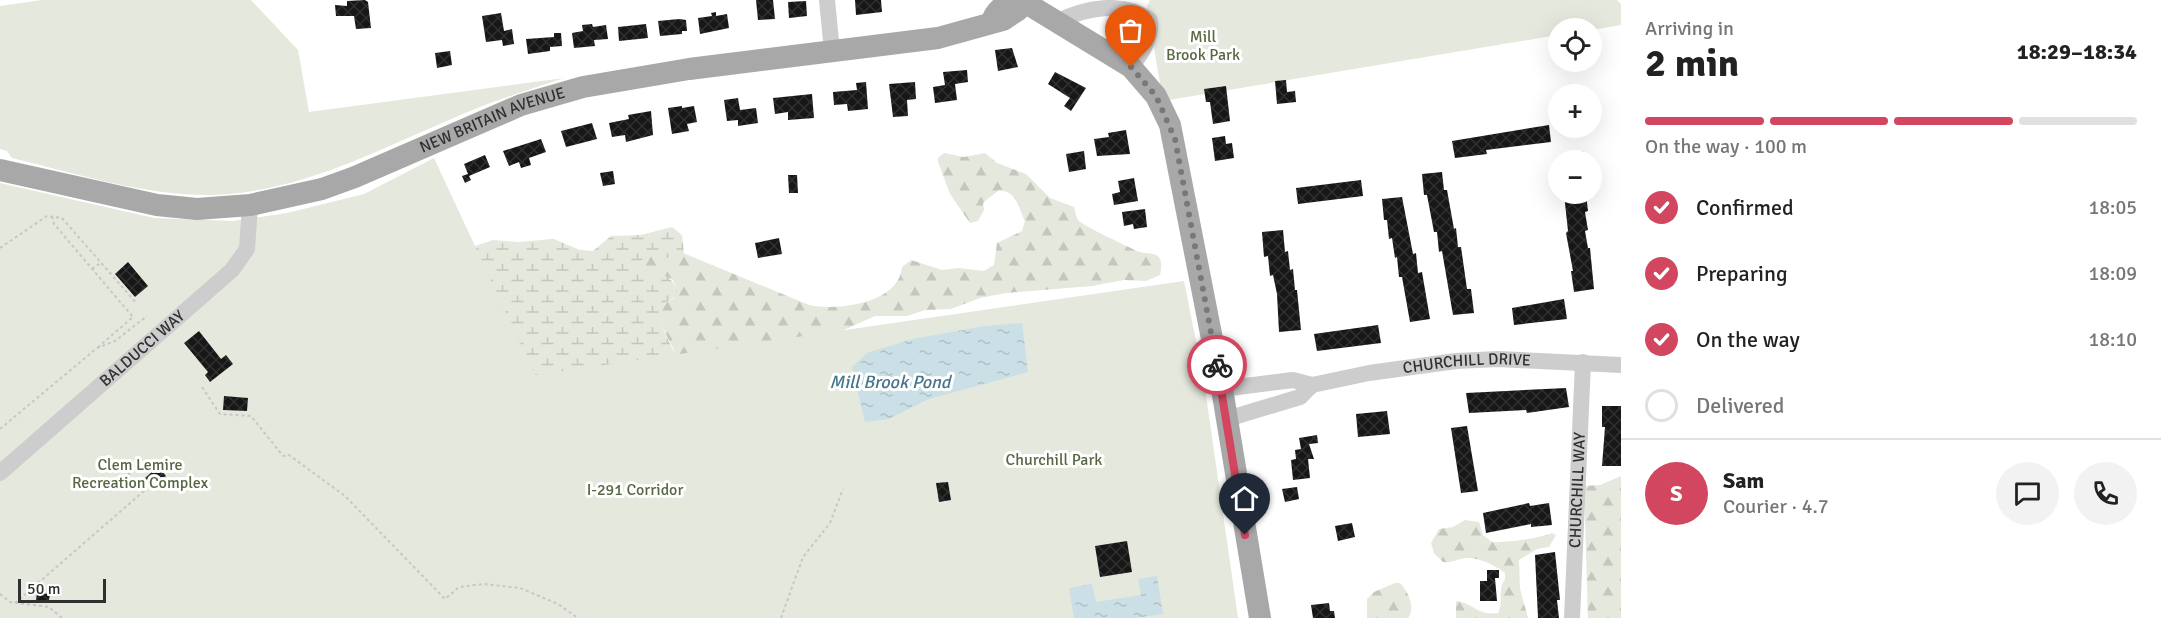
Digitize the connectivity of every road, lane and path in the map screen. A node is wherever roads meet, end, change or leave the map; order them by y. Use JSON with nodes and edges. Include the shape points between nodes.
{"nodes":[{"id":1,"x":827,"y":0,"type":"edge"},
{"id":2,"x":1021,"y":0,"type":"edge"},
{"id":3,"x":1056,"y":22,"type":"junction"},
{"id":4,"x":832,"y":51,"type":"junction"},
{"id":5,"x":1131,"y":67,"type":"junction"},
{"id":6,"x":0,"y":170,"type":"edge"},
{"id":7,"x":250,"y":205,"type":"junction"},
{"id":8,"x":52,"y":216,"type":"junction"},
{"id":9,"x":0,"y":248,"type":"edge"},
{"id":10,"x":102,"y":262,"type":"junction"},
{"id":11,"x":92,"y":269,"type":"junction"},
{"id":12,"x":137,"y":304,"type":"dead end"},
{"id":13,"x":147,"y":316,"type":"dead end"},
{"id":14,"x":97,"y":348,"type":"junction"},
{"id":15,"x":1583,"y":362,"type":"junction"},
{"id":16,"x":1621,"y":365,"type":"edge"},
{"id":17,"x":1312,"y":385,"type":"junction"},
{"id":18,"x":202,"y":387,"type":"dead end"},
{"id":19,"x":1222,"y":389,"type":"junction"},
{"id":20,"x":1227,"y":419,"type":"junction"},
{"id":21,"x":0,"y":429,"type":"edge"},
{"id":22,"x":117,"y":460,"type":"dead end"},
{"id":23,"x":0,"y":473,"type":"edge"},
{"id":24,"x":843,"y":489,"type":"dead end"},
{"id":25,"x":0,"y":594,"type":"edge"},
{"id":26,"x":15,"y":603,"type":"junction"},
{"id":27,"x":62,"y":618,"type":"edge"},
{"id":28,"x":578,"y":618,"type":"edge"},
{"id":29,"x":781,"y":618,"type":"edge"},
{"id":30,"x":1260,"y":618,"type":"edge"},
{"id":31,"x":1572,"y":618,"type":"edge"}],
"edges":[{"from":1,"to":4,"type":"street"},
{"from":2,"to":3,"type":"main road"},
{"from":2,"to":4,"type":"main road","name":"NEW BRITAIN AVENUE","via":[[1011,1],[997,11],[992,22],[972,31]]},
{"from":3,"to":5,"type":"main road"},
{"from":3,"to":5,"type":"street","via":[[1076,12],[1101,8],[1127,6],[1140,12],[1150,20],[1151,29],[1148,42]]},
{"from":4,"to":7,"type":"main road","name":"NEW BRITAIN AVENUE","via":[[583,87],[521,105],[322,189]]},
{"from":5,"to":19,"type":"main road","via":[[1156,96],[1175,139]]},
{"from":6,"to":7,"type":"main road","name":"NEW BRITAIN AVENUE","via":[[157,205]]},
{"from":7,"to":23,"type":"street","name":"BALDUCCI WAY","via":[[247,249],[232,270]]},
{"from":8,"to":9,"type":"path","via":[[35,222]]},
{"from":8,"to":10,"type":"path","via":[[69,224]]},
{"from":8,"to":11,"type":"path","via":[[54,224]]},
{"from":10,"to":11,"type":"path"},
{"from":10,"to":12,"type":"path"},
{"from":11,"to":14,"type":"path","via":[[133,317]]},
{"from":13,"to":14,"type":"path","via":[[115,341]]},
{"from":14,"to":21,"type":"path"},
{"from":15,"to":16,"type":"street","name":"CHURCHILL DRIVE"},
{"from":15,"to":17,"type":"street","name":"CHURCHILL DRIVE","via":[[1456,361]]},
{"from":15,"to":31,"type":"street","name":"CHURCHILL WAY"},
{"from":17,"to":19,"type":"street","name":"CHURCHILL DRIVE","via":[[1293,380]]},
{"from":17,"to":20,"type":"street","name":"CHURCHILL DRIVE","via":[[1300,397]]},
{"from":18,"to":28,"type":"path","via":[[220,414],[251,416],[283,456],[289,455],[345,496],[445,599],[459,587],[484,584],[520,588],[558,603]]},
{"from":19,"to":20,"type":"main road"},
{"from":20,"to":30,"type":"main road"},
{"from":22,"to":26,"type":"path","via":[[144,491]]},
{"from":24,"to":29,"type":"path","via":[[830,522],[803,557]]},
{"from":25,"to":26,"type":"path","via":[[4,600]]},
{"from":26,"to":27,"type":"path","via":[[49,607]]}]}
